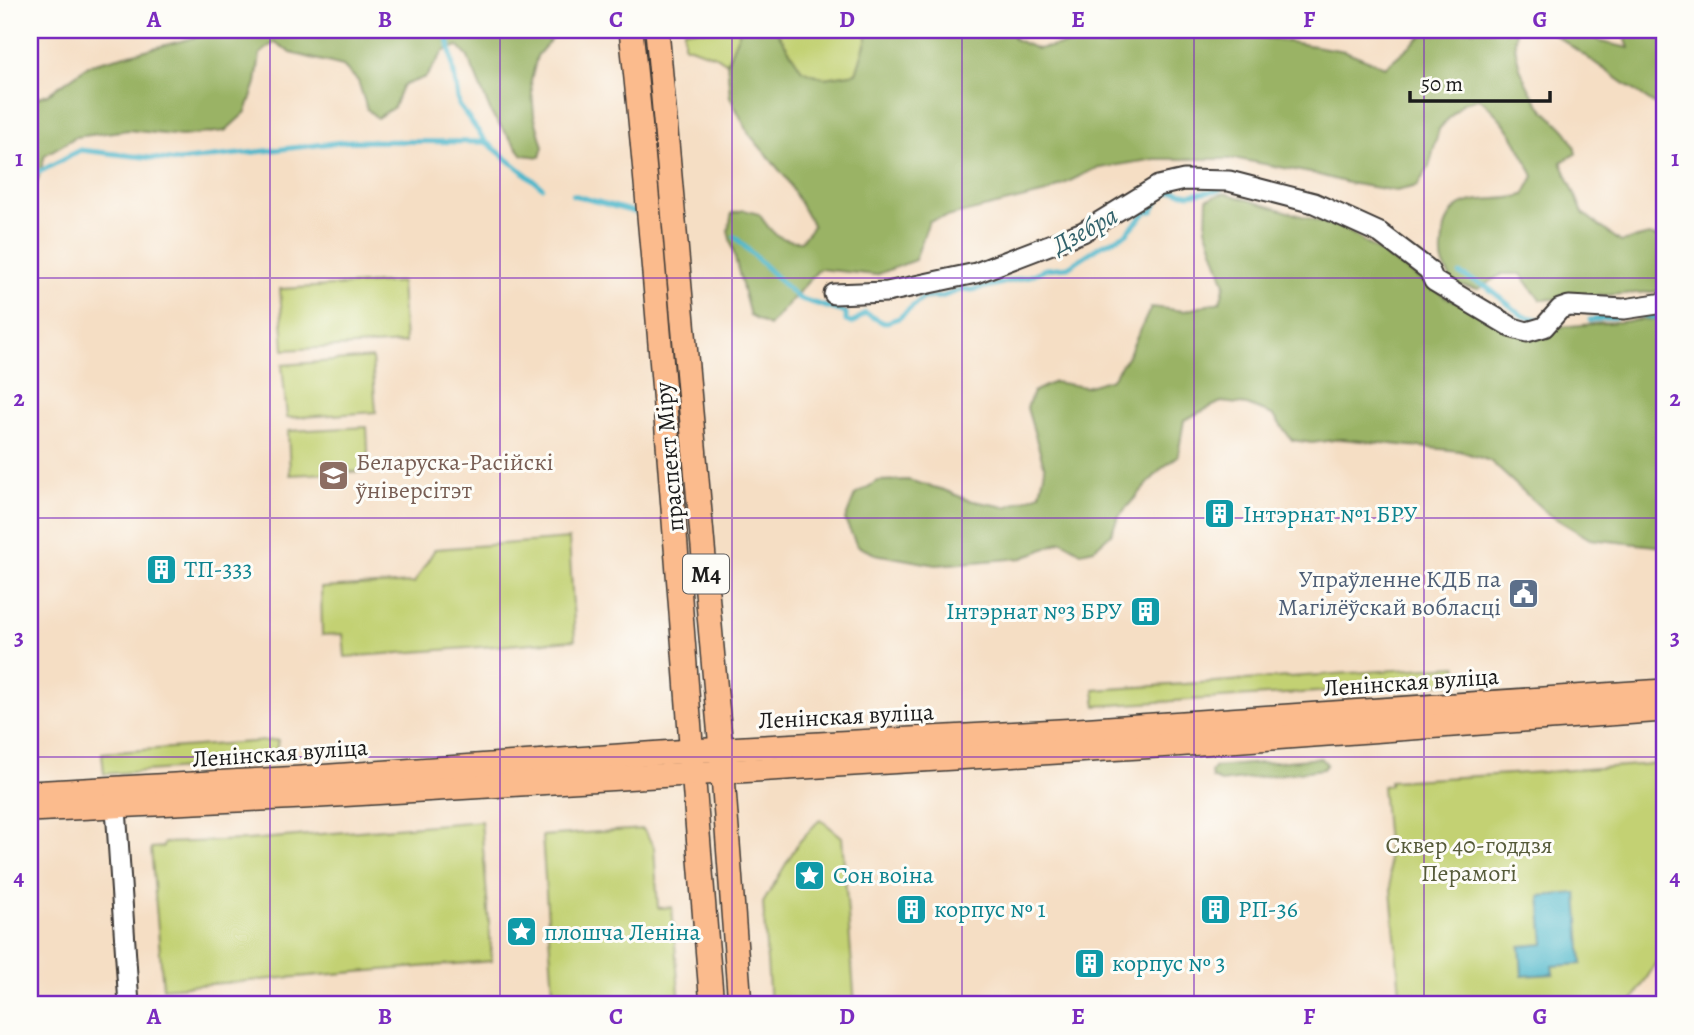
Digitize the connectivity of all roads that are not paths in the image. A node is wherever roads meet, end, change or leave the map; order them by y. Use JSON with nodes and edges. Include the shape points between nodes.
{"nodes":[{"id":1,"x":631,"y":30,"type":"edge"},
{"id":2,"x":657,"y":30,"type":"edge"},
{"id":3,"x":834,"y":294,"type":"dead end"},
{"id":4,"x":1664,"y":303,"type":"edge"},
{"id":5,"x":1664,"y":691,"type":"edge"},
{"id":6,"x":1664,"y":710,"type":"edge"},
{"id":7,"x":721,"y":761,"type":"junction"},
{"id":8,"x":691,"y":763,"type":"junction"},
{"id":9,"x":30,"y":793,"type":"edge"},
{"id":10,"x":115,"y":798,"type":"junction"},
{"id":11,"x":30,"y":810,"type":"edge"},
{"id":12,"x":129,"y":1005,"type":"edge"},
{"id":13,"x":712,"y":1005,"type":"edge"},
{"id":14,"x":740,"y":1005,"type":"edge"}],
"edges":[{"from":1,"to":8,"type":"main road","name":"праспект Міру","number":"М4","via":[[665,401]]},
{"from":2,"to":7,"type":"main road","name":"праспект Міру","number":"М4"},
{"from":3,"to":4,"type":"street","via":[[887,292],[976,273],[1083,232],[1158,186],[1184,180],[1229,181],[1314,203],[1380,233],[1429,270],[1434,281],[1527,332],[1544,327],[1569,306],[1624,309]]},
{"from":5,"to":7,"type":"main road","name":"Ленінская вуліца","via":[[1078,730]]},
{"from":6,"to":7,"type":"main road","name":"Ленінская вуліца","via":[[1173,745]]},
{"from":7,"to":8,"type":"main road","name":"Ленінская вуліца"},
{"from":7,"to":14,"type":"main road","name":"праспект Міру","number":"М4"},
{"from":8,"to":10,"type":"main road","name":"Ленінская вуліца"},
{"from":8,"to":13,"type":"main road","name":"праспект Міру","number":"М4"},
{"from":9,"to":10,"type":"main road","name":"Ленінская вуліца"},
{"from":10,"to":11,"type":"main road","name":"Ленінская вуліца"},
{"from":10,"to":12,"type":"street"}]}
